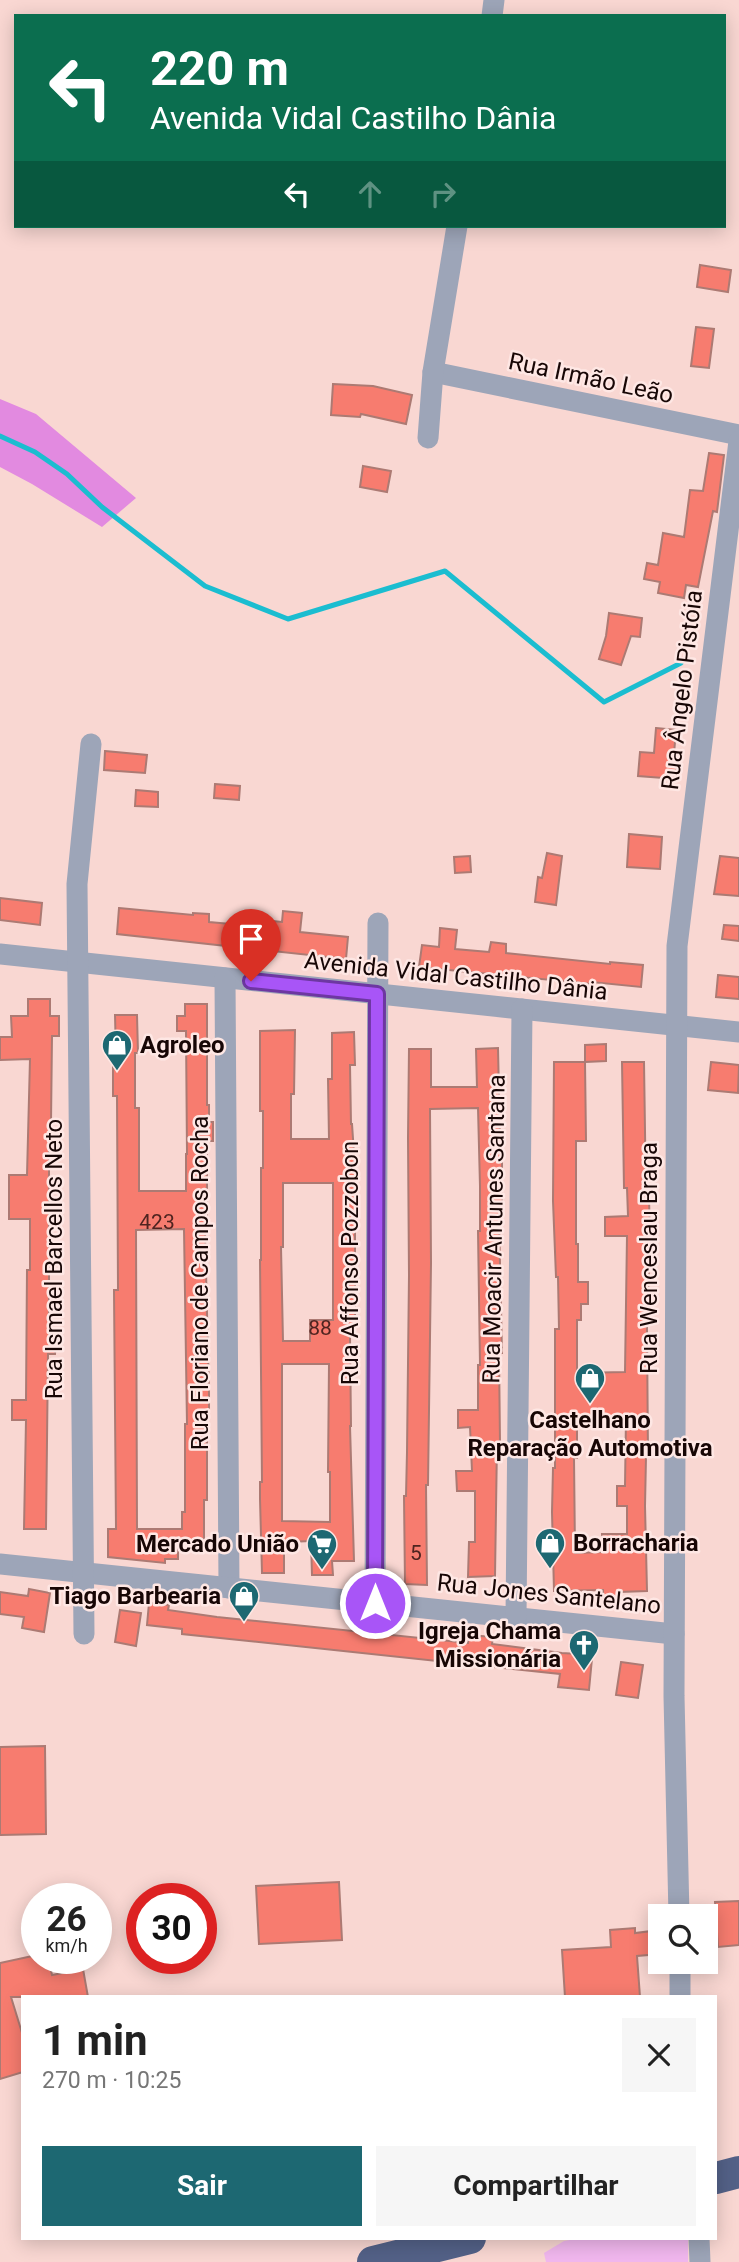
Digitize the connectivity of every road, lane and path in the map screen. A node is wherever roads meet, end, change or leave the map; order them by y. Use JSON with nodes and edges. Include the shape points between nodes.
{"nodes":[{"id":1,"x":457,"y":228,"type":"edge"},
{"id":2,"x":433,"y":372,"type":"junction"},
{"id":3,"x":739,"y":435,"type":"edge"},
{"id":4,"x":428,"y":438,"type":"dead end"},
{"id":5,"x":739,"y":441,"type":"edge"},
{"id":6,"x":91,"y":744,"type":"dead end"},
{"id":7,"x":378,"y":923,"type":"dead end"},
{"id":8,"x":677,"y":946,"type":"joint"},
{"id":9,"x":0,"y":954,"type":"edge"},
{"id":10,"x":78,"y":963,"type":"junction"},
{"id":11,"x":225,"y":978,"type":"junction"},
{"id":12,"x":377,"y":994,"type":"junction"},
{"id":13,"x":522,"y":1009,"type":"junction"},
{"id":14,"x":676,"y":1025,"type":"junction"},
{"id":15,"x":739,"y":1032,"type":"edge"},
{"id":16,"x":0,"y":1564,"type":"edge"},
{"id":17,"x":83,"y":1573,"type":"junction"},
{"id":18,"x":229,"y":1588,"type":"junction"},
{"id":19,"x":375,"y":1603,"type":"junction"},
{"id":20,"x":516,"y":1618,"type":"junction"},
{"id":21,"x":84,"y":1634,"type":"dead end"},
{"id":22,"x":674,"y":1634,"type":"junction"},
{"id":23,"x":679,"y":1904,"type":"edge"},
{"id":24,"x":680,"y":1974,"type":"edge"},
{"id":25,"x":680,"y":1995,"type":"edge"},
{"id":26,"x":739,"y":2172,"type":"edge"},
{"id":27,"x":717,"y":2178,"type":"edge"},
{"id":28,"x":462,"y":2240,"type":"edge"},
{"id":29,"x":699,"y":2240,"type":"edge"},
{"id":30,"x":373,"y":2262,"type":"edge"},
{"id":31,"x":700,"y":2262,"type":"edge"}],
"edges":[{"from":1,"to":2,"type":"street"},
{"from":2,"to":3,"type":"street","name":"Rua Irmão Leão"},
{"from":2,"to":4,"type":"street"},
{"from":5,"to":8,"type":"street","name":"Rua Ângelo Pistóia"},
{"from":6,"to":10,"type":"street","name":"Rua Ismael Barcellos Neto","via":[[77,884]]},
{"from":7,"to":12,"type":"street","name":"Rua Affonso Pozzobon"},
{"from":8,"to":14,"type":"street","name":"Rua Wenceslau Braga"},
{"from":9,"to":10,"type":"street","name":"Avenida Vidal Castilho Dânia"},
{"from":10,"to":11,"type":"street","name":"Avenida Vidal Castilho Dânia"},
{"from":10,"to":17,"type":"street","name":"Rua Ismael Barcellos Neto"},
{"from":11,"to":12,"type":"street","name":"Avenida Vidal Castilho Dânia"},
{"from":11,"to":18,"type":"street","name":"Rua Floriano de Campos Rocha"},
{"from":12,"to":13,"type":"street","name":"Avenida Vidal Castilho Dânia"},
{"from":12,"to":19,"type":"street","name":"Rua Affonso Pozzobon"},
{"from":13,"to":14,"type":"street","name":"Avenida Vidal Castilho Dânia"},
{"from":13,"to":20,"type":"street","name":"Rua Moacir Antunes Santana"},
{"from":14,"to":15,"type":"street","name":"Avenida Vidal Castilho Dânia"},
{"from":14,"to":22,"type":"street","name":"Rua Wenceslau Braga"},
{"from":16,"to":17,"type":"street","name":"Rua Jones Santelano"},
{"from":17,"to":18,"type":"street","name":"Rua Jones Santelano"},
{"from":17,"to":21,"type":"street","name":"Rua Ismael Barcellos Neto"},
{"from":18,"to":19,"type":"street","name":"Rua Jones Santelano"},
{"from":19,"to":20,"type":"street","name":"Rua Jones Santelano"},
{"from":20,"to":22,"type":"street","name":"Rua Jones Santelano"},
{"from":22,"to":23,"type":"street","name":"Rua Wenceslau Braga"},
{"from":24,"to":25,"type":"street"},
{"from":26,"to":27,"type":"highway"},
{"from":28,"to":30,"type":"highway"},
{"from":29,"to":31,"type":"street"}]}
